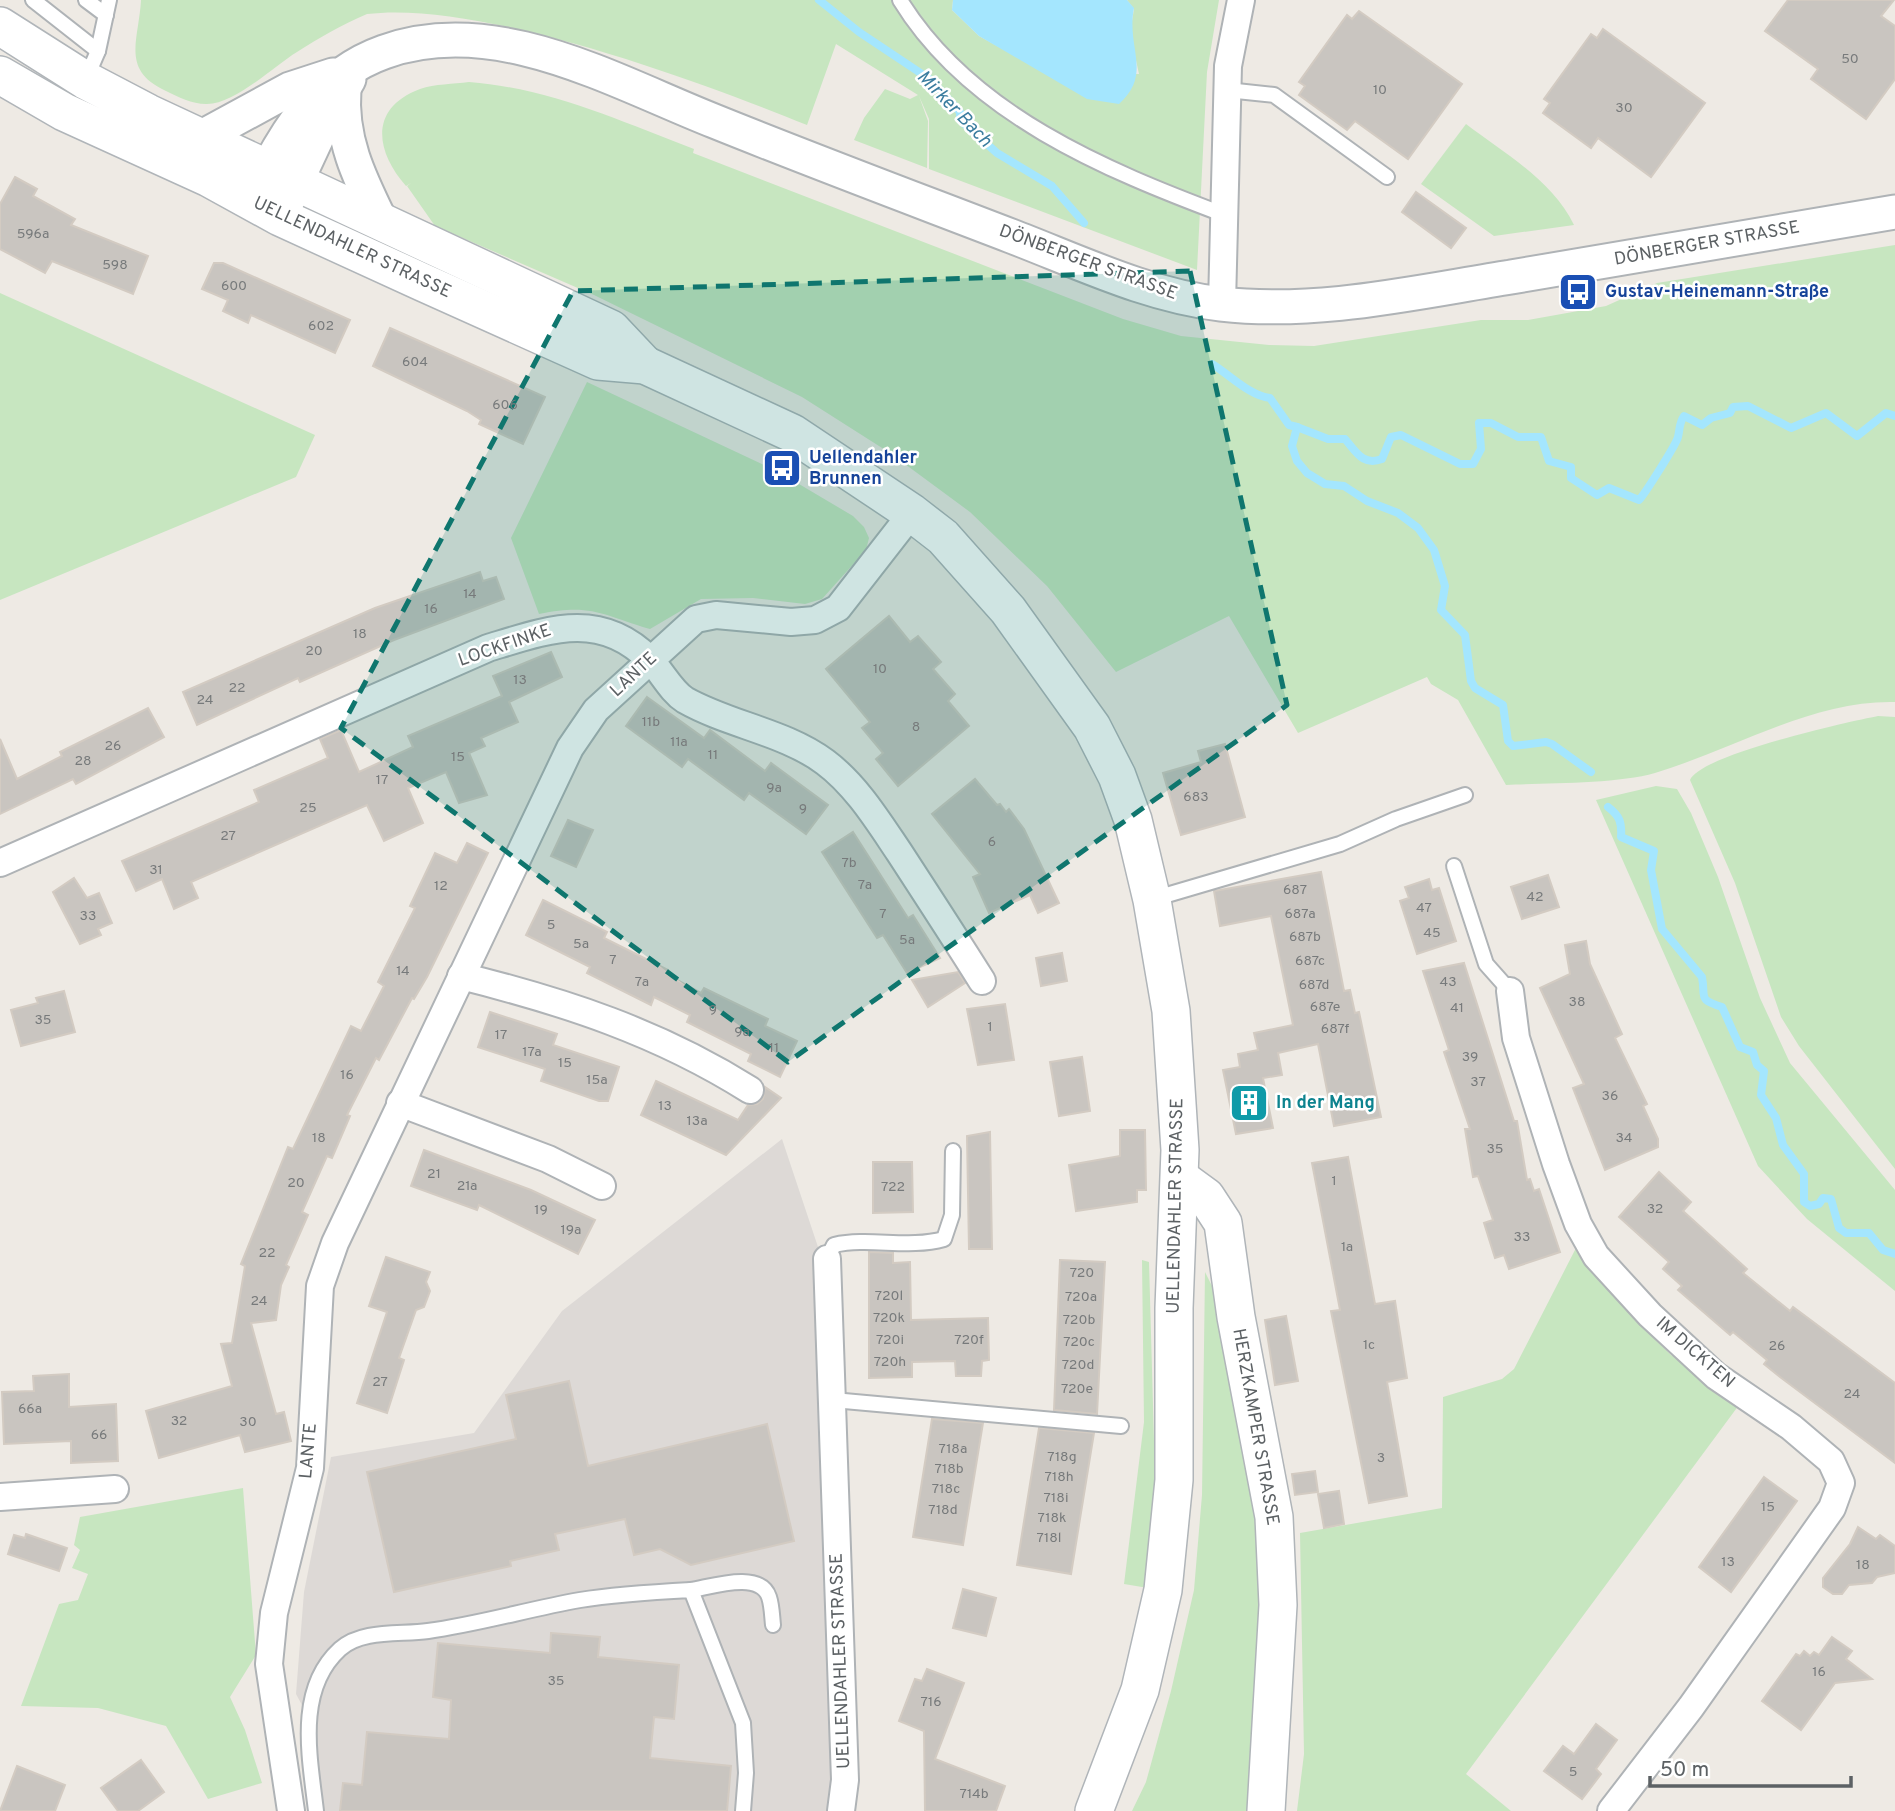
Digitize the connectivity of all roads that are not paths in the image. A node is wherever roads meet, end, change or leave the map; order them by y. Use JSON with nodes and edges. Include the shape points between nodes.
{"nodes":[{"id":1,"x":33,"y":0,"type":"edge"},
{"id":2,"x":86,"y":0,"type":"edge"},
{"id":3,"x":900,"y":0,"type":"edge"},
{"id":4,"x":1241,"y":0,"type":"edge"},
{"id":5,"x":108,"y":7,"type":"edge"},
{"id":6,"x":0,"y":26,"type":"edge"},
{"id":7,"x":0,"y":75,"type":"edge"},
{"id":8,"x":350,"y":78,"type":"junction"},
{"id":9,"x":79,"y":87,"type":"junction"},
{"id":10,"x":1227,"y":90,"type":"junction"},
{"id":11,"x":200,"y":138,"type":"junction"},
{"id":12,"x":1387,"y":177,"type":"dead end"},
{"id":13,"x":273,"y":192,"type":"junction"},
{"id":14,"x":1895,"y":212,"type":"edge"},
{"id":15,"x":1225,"y":215,"type":"junction"},
{"id":16,"x":380,"y":220,"type":"junction"},
{"id":17,"x":1222,"y":304,"type":"junction"},
{"id":18,"x":645,"y":365,"type":"junction"},
{"id":19,"x":912,"y":513,"type":"junction"},
{"id":20,"x":650,"y":660,"type":"junction"},
{"id":21,"x":1465,"y":795,"type":"dead end"},
{"id":22,"x":0,"y":863,"type":"edge"},
{"id":23,"x":1454,"y":866,"type":"dead end"},
{"id":24,"x":1152,"y":900,"type":"junction"},
{"id":25,"x":461,"y":976,"type":"junction"},
{"id":26,"x":982,"y":981,"type":"dead end"},
{"id":27,"x":1510,"y":991,"type":"joint"},
{"id":28,"x":750,"y":1090,"type":"dead end"},
{"id":29,"x":400,"y":1103,"type":"junction"},
{"id":30,"x":953,"y":1151,"type":"dead end"},
{"id":31,"x":1180,"y":1178,"type":"junction"},
{"id":32,"x":602,"y":1186,"type":"dead end"},
{"id":33,"x":1179,"y":1219,"type":"junction"},
{"id":34,"x":1226,"y":1253,"type":"junction"},
{"id":35,"x":827,"y":1259,"type":"joint"},
{"id":36,"x":833,"y":1399,"type":"junction"},
{"id":37,"x":1121,"y":1426,"type":"dead end"},
{"id":38,"x":115,"y":1489,"type":"dead end"},
{"id":39,"x":0,"y":1497,"type":"edge"},
{"id":40,"x":691,"y":1590,"type":"junction"},
{"id":41,"x":773,"y":1625,"type":"dead end"},
{"id":42,"x":291,"y":1811,"type":"edge"},
{"id":43,"x":316,"y":1811,"type":"edge"},
{"id":44,"x":743,"y":1811,"type":"edge"},
{"id":45,"x":841,"y":1811,"type":"edge"},
{"id":46,"x":1094,"y":1811,"type":"edge"},
{"id":47,"x":1266,"y":1811,"type":"edge"},
{"id":48,"x":1611,"y":1811,"type":"edge"}],
"edges":[{"from":1,"to":9,"type":"lane"},
{"from":2,"to":5,"type":"lane"},
{"from":3,"to":15,"type":"lane","via":[[942,56],[996,101],[1114,170]]},
{"from":4,"to":10,"type":"street"},
{"from":5,"to":9,"type":"lane"},
{"from":6,"to":9,"type":"main road","name":"UELLENDAHLER STRASSE"},
{"from":7,"to":9,"type":"main road","name":"UELLENDAHLER STRASSE"},
{"from":8,"to":11,"type":"street","name":"DÖNBERGER STRASSE","via":[[290,89]]},
{"from":8,"to":13,"type":"street"},
{"from":8,"to":16,"type":"street","via":[[343,121],[348,146]]},
{"from":8,"to":17,"type":"street","name":"DÖNBERGER STRASSE","via":[[382,52],[456,39],[534,52],[1133,283]]},
{"from":9,"to":11,"type":"main road","name":"UELLENDAHLER STRASSE"},
{"from":9,"to":13,"type":"main road","name":"UELLENDAHLER STRASSE"},
{"from":10,"to":12,"type":"lane","via":[[1274,95]]},
{"from":10,"to":15,"type":"street"},
{"from":11,"to":13,"type":"main road","name":"UELLENDAHLER STRASSE"},
{"from":13,"to":16,"type":"main road","name":"UELLENDAHLER STRASSE"},
{"from":13,"to":18,"type":"main road","name":"UELLENDAHLER STRASSE","via":[[597,361]]},
{"from":14,"to":17,"type":"street","name":"DÖNBERGER STRASSE","via":[[1387,298],[1291,307]]},
{"from":15,"to":17,"type":"street"},
{"from":16,"to":18,"type":"main road","name":"UELLENDAHLER STRASSE","via":[[611,329]]},
{"from":18,"to":19,"type":"main road","name":"UELLENDAHLER STRASSE","via":[[792,433]]},
{"from":19,"to":20,"type":"street","name":"LANTE","via":[[838,608],[815,620],[791,622],[716,615],[696,619]]},
{"from":19,"to":24,"type":"main road","name":"UELLENDAHLER STRASSE","via":[[965,559],[1008,610],[1092,727],[1133,820]]},
{"from":20,"to":22,"type":"street","name":"LOCKFINKE","via":[[630,643],[605,631],[584,628],[556,627],[488,648]]},
{"from":20,"to":25,"type":"street","name":"LANTE","via":[[596,710],[570,748]]},
{"from":20,"to":26,"type":"street","name":"LOCKFINKE","via":[[682,698],[800,748],[845,780],[877,820]]},
{"from":21,"to":24,"type":"lane","via":[[1396,818],[1340,844]]},
{"from":23,"to":27,"type":"lane","name":"IM DICKTEN","via":[[1486,964]]},
{"from":24,"to":31,"type":"main road","name":"UELLENDAHLER STRASSE","via":[[1171,1011]]},
{"from":25,"to":28,"type":"street","via":[[607,1017],[676,1048]]},
{"from":25,"to":29,"type":"street","name":"LANTE"},
{"from":27,"to":48,"type":"street","name":"IM DICKTEN","via":[[1516,1038],[1556,1164],[1578,1224],[1596,1256],[1650,1315],[1716,1376],[1791,1427],[1831,1461],[1841,1483],[1832,1508]]},
{"from":29,"to":32,"type":"street","via":[[548,1159]]},
{"from":29,"to":42,"type":"street","name":"LANTE","via":[[320,1286],[310,1468],[274,1614],[269,1664]]},
{"from":30,"to":35,"type":"lane","via":[[952,1215],[944,1238],[926,1244],[849,1242],[834,1245]]},
{"from":31,"to":33,"type":"main road","name":"UELLENDAHLER STRASSE"},
{"from":31,"to":34,"type":"main road","name":"HERZKAMPER STRASSE","via":[[1214,1206],[1223,1223]]},
{"from":33,"to":34,"type":"main road","via":[[1202,1231]]},
{"from":33,"to":46,"type":"main road","name":"UELLENDAHLER STRASSE","via":[[1174,1480],[1163,1590],[1140,1690]]},
{"from":34,"to":47,"type":"main road","name":"HERZKAMPER STRASSE","via":[[1274,1517],[1278,1605]]},
{"from":35,"to":36,"type":"street","name":"UELLENDAHLER STRASSE"},
{"from":36,"to":37,"type":"lane"},
{"from":36,"to":45,"type":"street","name":"UELLENDAHLER STRASSE","via":[[845,1780]]},
{"from":38,"to":39,"type":"street"},
{"from":40,"to":41,"type":"lane","via":[[747,1582],[758,1585],[769,1596]]},
{"from":40,"to":43,"type":"lane","via":[[588,1599],[428,1631],[362,1637],[341,1648],[316,1689],[307,1724]]},
{"from":40,"to":44,"type":"lane","via":[[743,1723]]}]}
